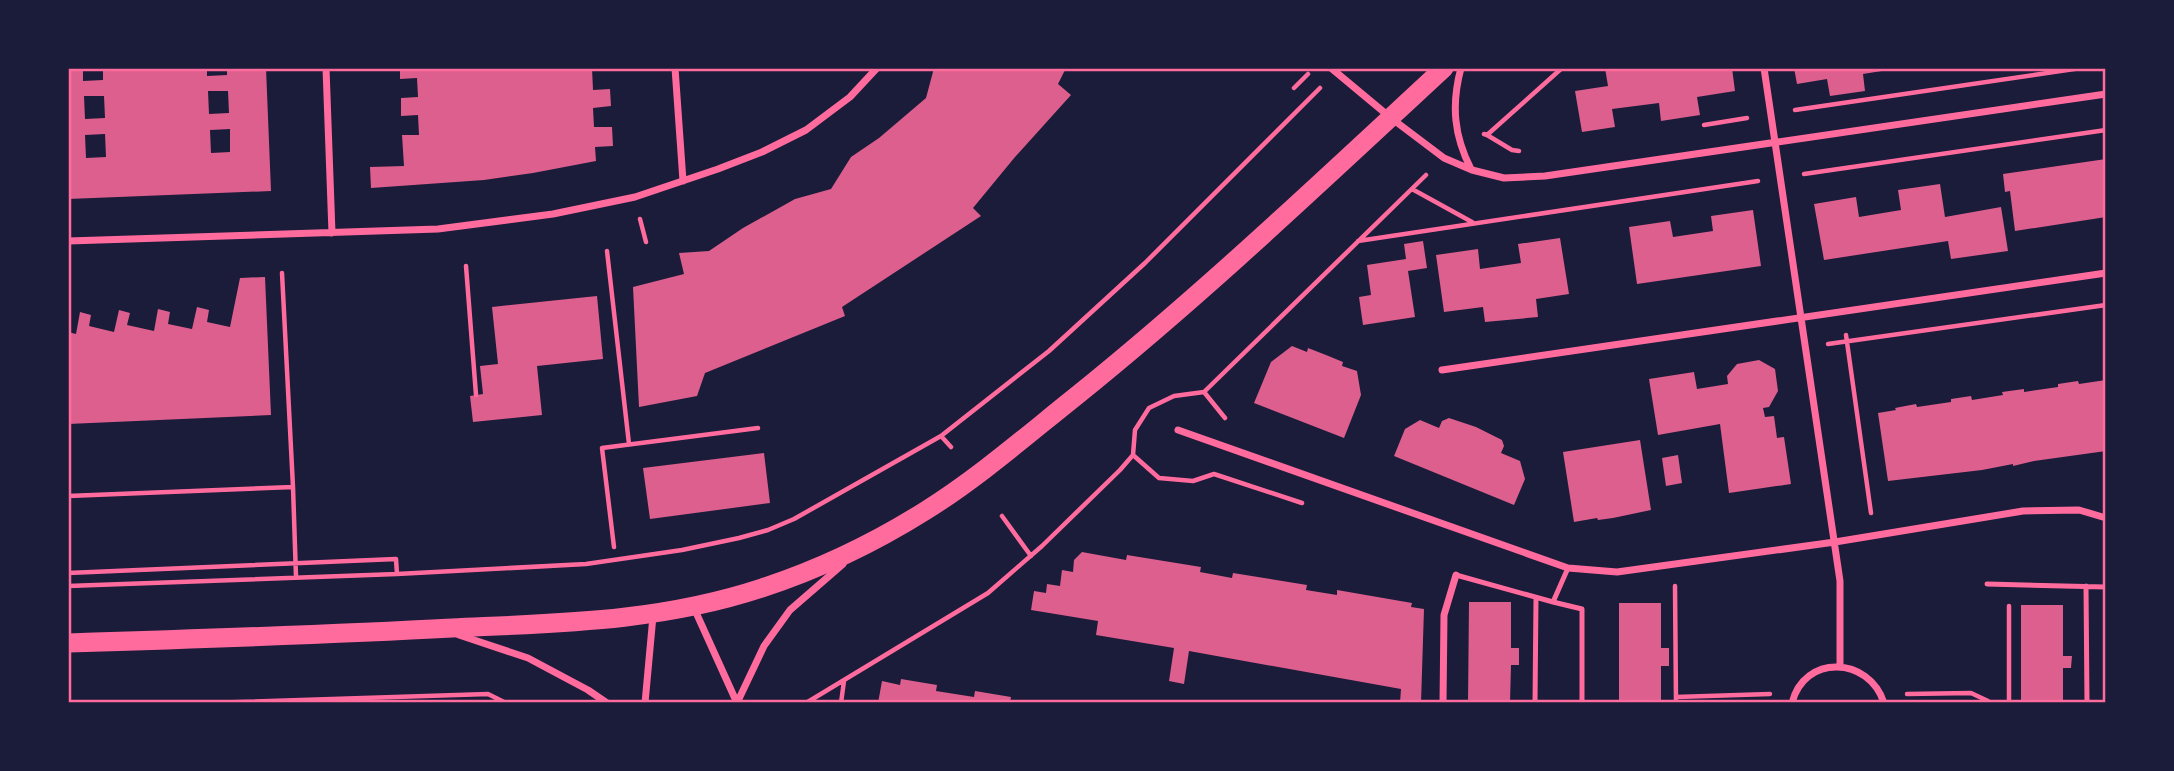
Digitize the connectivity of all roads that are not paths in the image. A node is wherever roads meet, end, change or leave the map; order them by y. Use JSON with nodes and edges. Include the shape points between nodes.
{"nodes":[{"id":1,"x":326,"y":68,"type":"edge"},
{"id":2,"x":675,"y":68,"type":"edge"},
{"id":3,"x":877,"y":68,"type":"edge"},
{"id":4,"x":1444,"y":68,"type":"edge"},
{"id":5,"x":1461,"y":68,"type":"edge"},
{"id":6,"x":1765,"y":68,"type":"edge"},
{"id":7,"x":1333,"y":70,"type":"edge"},
{"id":8,"x":2106,"y":94,"type":"edge"},
{"id":9,"x":1391,"y":118,"type":"junction"},
{"id":10,"x":1775,"y":142,"type":"junction"},
{"id":11,"x":1472,"y":170,"type":"junction"},
{"id":12,"x":682,"y":181,"type":"junction"},
{"id":13,"x":332,"y":233,"type":"junction"},
{"id":14,"x":68,"y":241,"type":"edge"},
{"id":15,"x":2106,"y":274,"type":"edge"},
{"id":16,"x":1802,"y":318,"type":"junction"},
{"id":17,"x":1443,"y":370,"type":"dead end"},
{"id":18,"x":1178,"y":430,"type":"dead end"},
{"id":19,"x":2106,"y":519,"type":"edge"},
{"id":20,"x":1835,"y":542,"type":"junction"},
{"id":21,"x":862,"y":548,"type":"junction"},
{"id":22,"x":1568,"y":568,"type":"junction"},
{"id":23,"x":1457,"y":575,"type":"joint"},
{"id":24,"x":1987,"y":584,"type":"dead end"},
{"id":25,"x":2087,"y":586,"type":"junction"},
{"id":26,"x":2106,"y":586,"type":"edge"},
{"id":27,"x":1536,"y":598,"type":"junction"},
{"id":28,"x":1553,"y":602,"type":"junction"},
{"id":29,"x":694,"y":607,"type":"junction"},
{"id":30,"x":653,"y":615,"type":"junction"},
{"id":31,"x":442,"y":629,"type":"junction"},
{"id":32,"x":68,"y":643,"type":"edge"},
{"id":33,"x":1840,"y":666,"type":"junction"},
{"id":34,"x":1882,"y":699,"type":"edge"},
{"id":35,"x":607,"y":703,"type":"edge"},
{"id":36,"x":645,"y":703,"type":"edge"},
{"id":37,"x":737,"y":703,"type":"edge"},
{"id":38,"x":1443,"y":703,"type":"edge"},
{"id":39,"x":1535,"y":703,"type":"edge"},
{"id":40,"x":1582,"y":703,"type":"edge"},
{"id":41,"x":1792,"y":703,"type":"edge"},
{"id":42,"x":2087,"y":703,"type":"edge"}],
"edges":[{"from":1,"to":13,"type":"street"},
{"from":2,"to":12,"type":"street"},
{"from":3,"to":12,"type":"street","via":[[850,97],[806,130],[762,152]]},
{"from":4,"to":9,"type":"highway"},
{"from":5,"to":11,"type":"street","via":[[1455,123]]},
{"from":6,"to":10,"type":"street"},
{"from":7,"to":9,"type":"street"},
{"from":8,"to":10,"type":"street"},
{"from":9,"to":11,"type":"street","via":[[1444,158]]},
{"from":9,"to":21,"type":"highway","via":[[1145,341],[956,490]]},
{"from":10,"to":11,"type":"street","via":[[1545,176],[1504,178]]},
{"from":10,"to":16,"type":"street"},
{"from":12,"to":13,"type":"street","via":[[635,197],[553,214],[438,229]]},
{"from":13,"to":14,"type":"street"},
{"from":15,"to":16,"type":"street"},
{"from":16,"to":17,"type":"street"},
{"from":16,"to":20,"type":"street"},
{"from":18,"to":22,"type":"street"},
{"from":19,"to":20,"type":"street","via":[[2079,510],[2023,511]]},
{"from":20,"to":22,"type":"street","via":[[1616,572]]},
{"from":20,"to":33,"type":"street"},
{"from":21,"to":29,"type":"highway","via":[[761,589]]},
{"from":21,"to":37,"type":"street","via":[[790,610],[764,646]]},
{"from":22,"to":28,"type":"lane"},
{"from":23,"to":27,"type":"lane"},
{"from":23,"to":38,"type":"street","via":[[1444,615]]},
{"from":24,"to":25,"type":"lane"},
{"from":25,"to":26,"type":"lane"},
{"from":25,"to":42,"type":"lane"},
{"from":27,"to":28,"type":"lane"},
{"from":27,"to":39,"type":"lane"},
{"from":28,"to":40,"type":"lane","via":[[1582,609]]},
{"from":29,"to":30,"type":"highway"},
{"from":29,"to":37,"type":"street"},
{"from":30,"to":31,"type":"highway"},
{"from":30,"to":36,"type":"street"},
{"from":31,"to":32,"type":"highway"},
{"from":31,"to":35,"type":"street","via":[[528,658]]},
{"from":33,"to":34,"type":"street","via":[[1866,675]]},
{"from":33,"to":41,"type":"street","via":[[1809,675]]}]}
